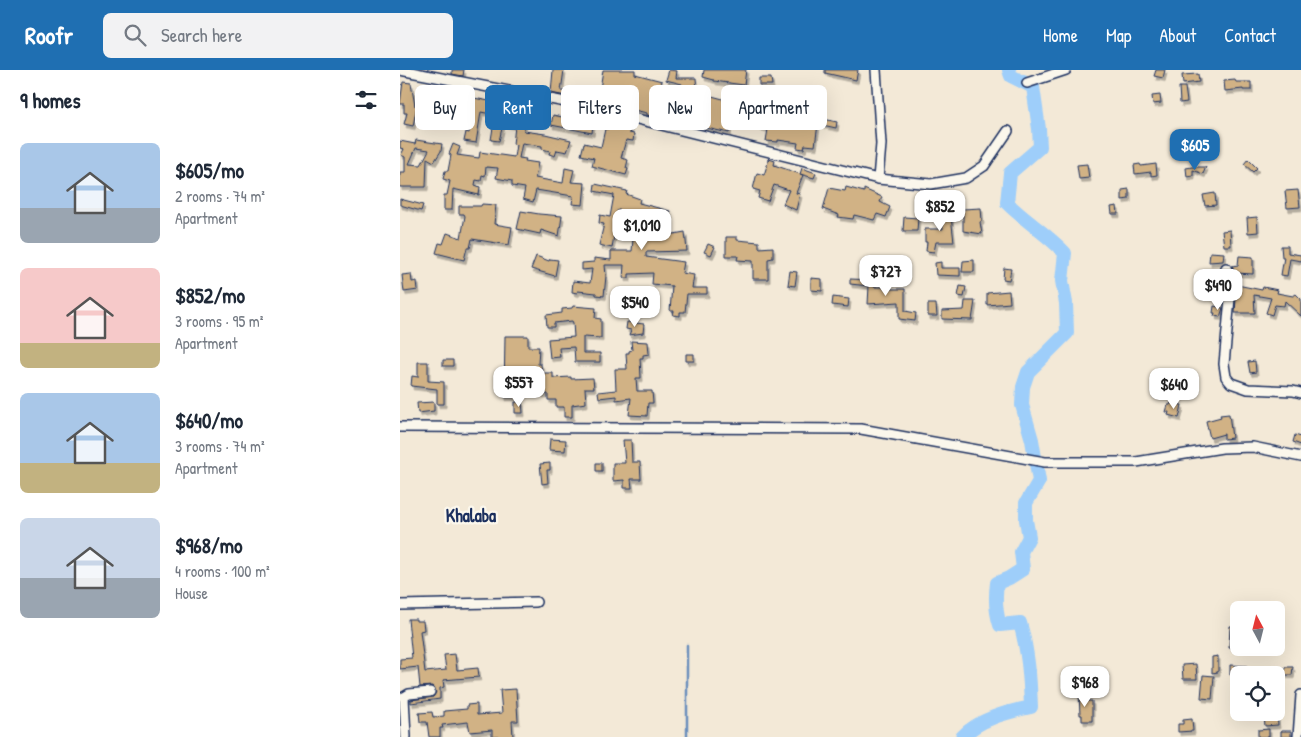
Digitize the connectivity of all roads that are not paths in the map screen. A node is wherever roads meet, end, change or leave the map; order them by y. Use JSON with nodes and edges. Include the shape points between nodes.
{"nodes":[{"id":1,"x":400,"y":70,"type":"edge"},
{"id":2,"x":876,"y":70,"type":"edge"},
{"id":3,"x":1066,"y":70,"type":"edge"},
{"id":4,"x":1028,"y":83,"type":"dead end"},
{"id":5,"x":1008,"y":132,"type":"dead end"},
{"id":6,"x":878,"y":179,"type":"junction"},
{"id":7,"x":1226,"y":268,"type":"dead end"},
{"id":8,"x":1301,"y":394,"type":"edge"},
{"id":9,"x":400,"y":427,"type":"edge"},
{"id":10,"x":1301,"y":457,"type":"edge"},
{"id":11,"x":536,"y":602,"type":"dead end"},
{"id":12,"x":400,"y":605,"type":"edge"},
{"id":13,"x":430,"y":692,"type":"dead end"},
{"id":14,"x":1301,"y":695,"type":"edge"},
{"id":15,"x":406,"y":737,"type":"edge"},
{"id":16,"x":1298,"y":737,"type":"edge"}],
"edges":[{"from":1,"to":6,"type":"street","via":[[582,105]]},
{"from":2,"to":6,"type":"street","via":[[881,144]]},
{"from":3,"to":4,"type":"street"},
{"from":5,"to":6,"type":"street","via":[[984,166],[966,178],[931,184]]},
{"from":7,"to":8,"type":"street","via":[[1231,277],[1231,287],[1224,364],[1226,377],[1248,389]]},
{"from":9,"to":10,"type":"street","via":[[861,429],[1045,462],[1136,462],[1222,448],[1253,447]]},
{"from":11,"to":12,"type":"street"},
{"from":13,"to":15,"type":"street","via":[[404,697]]},
{"from":14,"to":16,"type":"street"}]}
